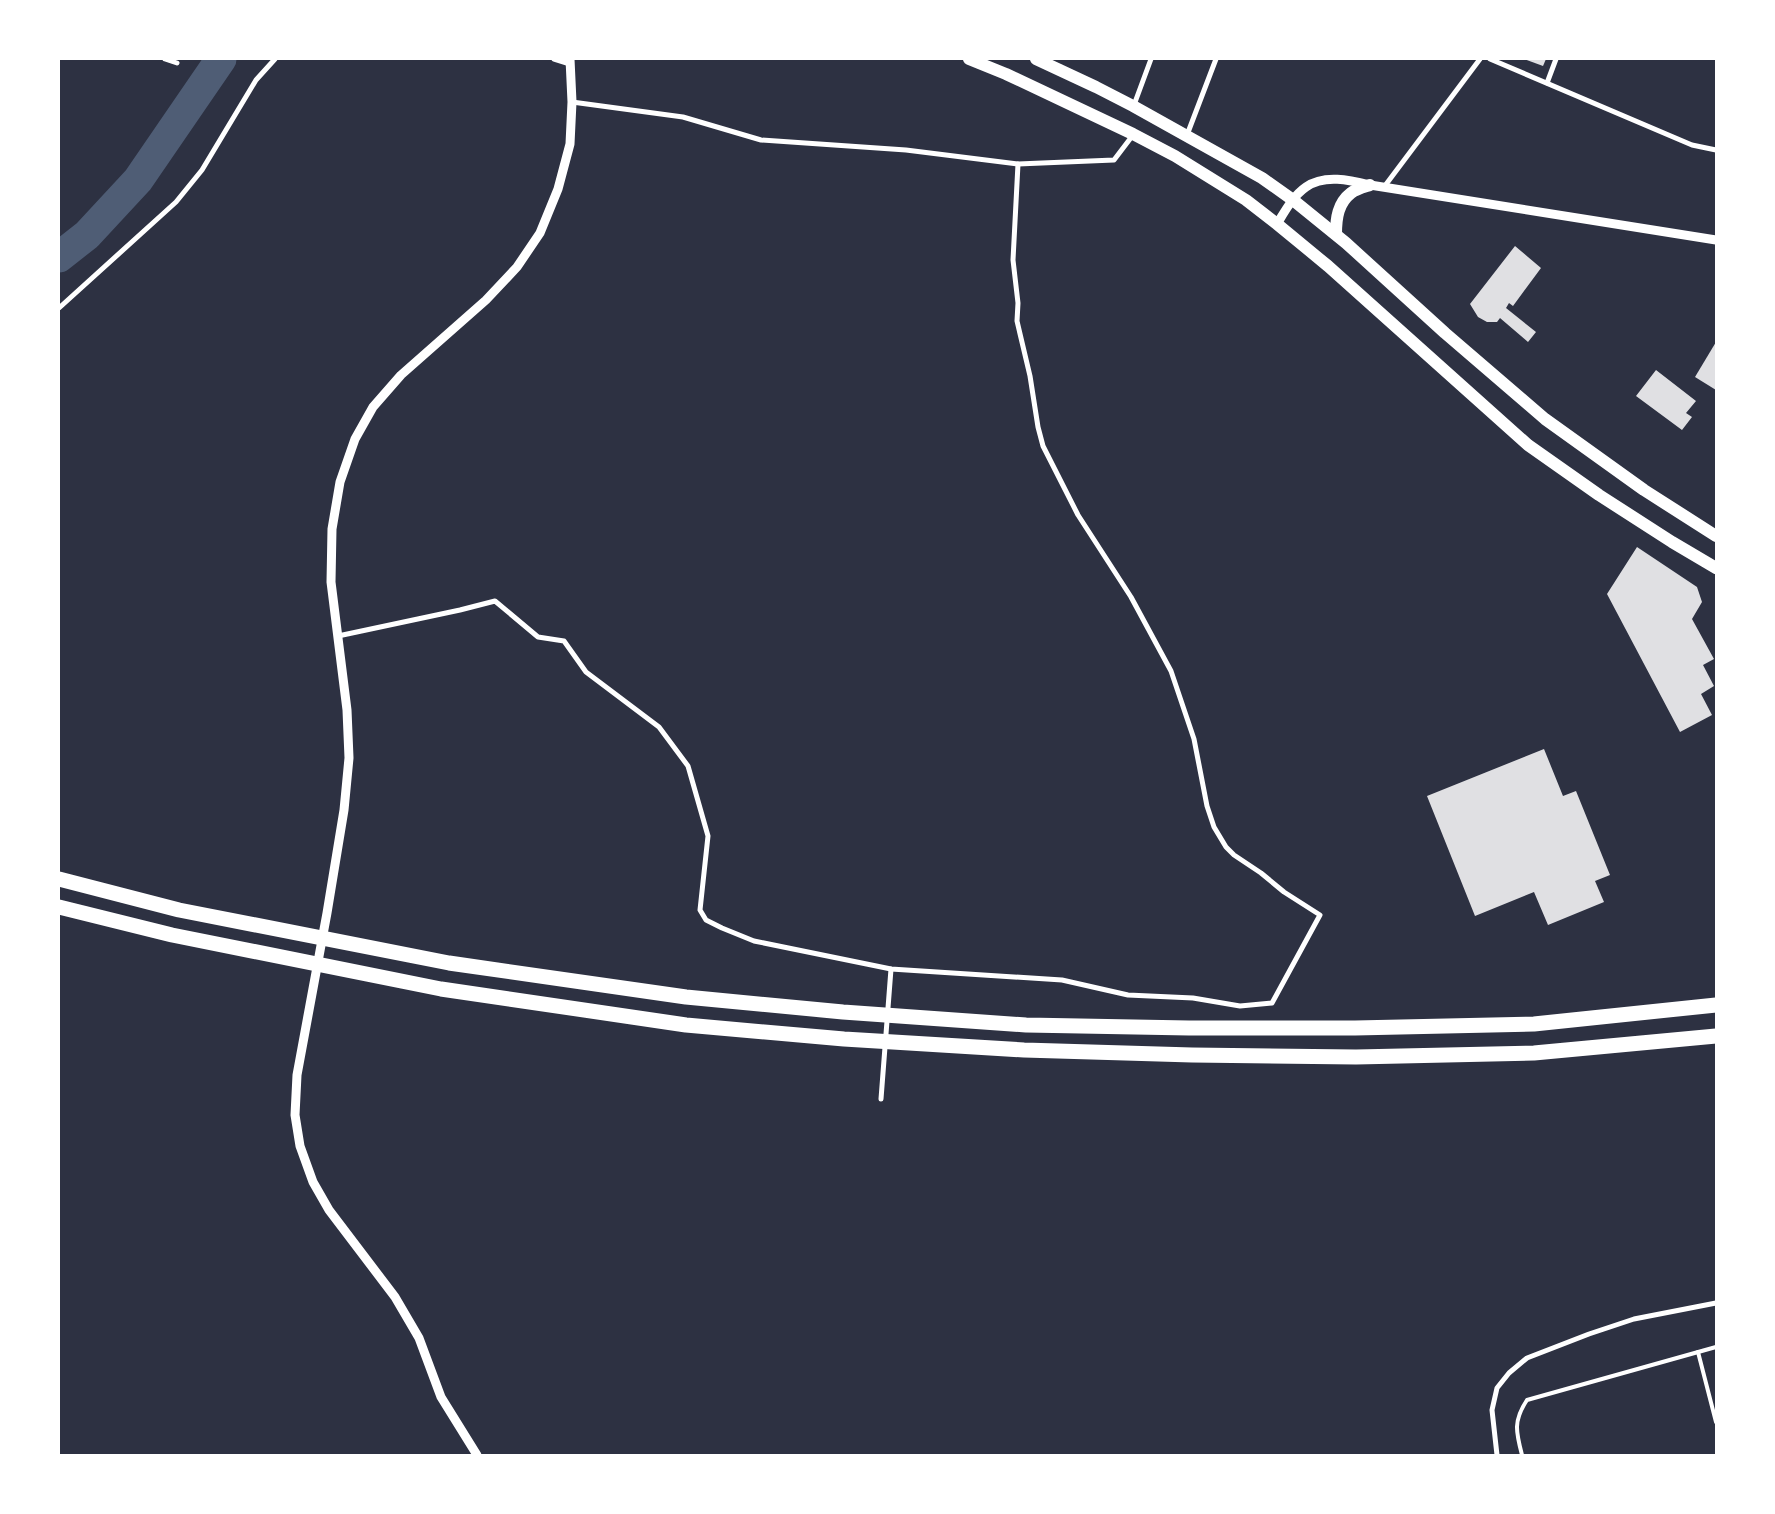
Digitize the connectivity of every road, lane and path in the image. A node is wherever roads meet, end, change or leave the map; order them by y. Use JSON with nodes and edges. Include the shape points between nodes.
{"nodes":[{"id":1,"x":165,"y":59,"type":"edge"},
{"id":2,"x":275,"y":59,"type":"edge"},
{"id":3,"x":554,"y":59,"type":"edge"},
{"id":4,"x":969,"y":59,"type":"edge"},
{"id":5,"x":1036,"y":59,"type":"edge"},
{"id":6,"x":1151,"y":59,"type":"edge"},
{"id":7,"x":1216,"y":59,"type":"edge"},
{"id":8,"x":1480,"y":59,"type":"edge"},
{"id":9,"x":1490,"y":59,"type":"edge"},
{"id":10,"x":1556,"y":59,"type":"edge"},
{"id":11,"x":570,"y":61,"type":"edge"},
{"id":12,"x":177,"y":63,"type":"dead end"},
{"id":13,"x":1547,"y":82,"type":"junction"},
{"id":14,"x":572,"y":102,"type":"junction"},
{"id":15,"x":1134,"y":106,"type":"junction"},
{"id":16,"x":1133,"y":134,"type":"junction"},
{"id":17,"x":1187,"y":136,"type":"junction"},
{"id":18,"x":1716,"y":150,"type":"edge"},
{"id":19,"x":1018,"y":164,"type":"junction"},
{"id":20,"x":1370,"y":185,"type":"junction"},
{"id":21,"x":1384,"y":187,"type":"junction"},
{"id":22,"x":1293,"y":200,"type":"junction"},
{"id":23,"x":1277,"y":224,"type":"junction"},
{"id":24,"x":1336,"y":234,"type":"junction"},
{"id":25,"x":1716,"y":240,"type":"edge"},
{"id":26,"x":59,"y":308,"type":"edge"},
{"id":27,"x":1716,"y":536,"type":"edge"},
{"id":28,"x":1716,"y":568,"type":"edge"},
{"id":29,"x":338,"y":636,"type":"junction"},
{"id":30,"x":59,"y":879,"type":"edge"},
{"id":31,"x":59,"y":907,"type":"edge"},
{"id":32,"x":891,"y":969,"type":"junction"},
{"id":33,"x":1716,"y":1006,"type":"edge"},
{"id":34,"x":1716,"y":1036,"type":"edge"},
{"id":35,"x":881,"y":1099,"type":"dead end"},
{"id":36,"x":1716,"y":1303,"type":"edge"},
{"id":37,"x":1716,"y":1347,"type":"edge"},
{"id":38,"x":1698,"y":1352,"type":"junction"},
{"id":39,"x":1716,"y":1422,"type":"edge"},
{"id":40,"x":477,"y":1455,"type":"edge"},
{"id":41,"x":1497,"y":1455,"type":"edge"},
{"id":42,"x":1522,"y":1455,"type":"edge"}],
"edges":[{"from":1,"to":12,"type":"street"},
{"from":2,"to":26,"type":"street","via":[[256,80],[202,170],[176,202]]},
{"from":3,"to":11,"type":"street"},
{"from":4,"to":16,"type":"main road"},
{"from":5,"to":15,"type":"main road"},
{"from":6,"to":15,"type":"street"},
{"from":7,"to":17,"type":"street"},
{"from":8,"to":21,"type":"street"},
{"from":9,"to":13,"type":"street"},
{"from":10,"to":13,"type":"street"},
{"from":11,"to":14,"type":"street"},
{"from":13,"to":18,"type":"street","via":[[1692,145]]},
{"from":14,"to":19,"type":"street","via":[[683,117],[761,140],[906,150]]},
{"from":14,"to":29,"type":"street","via":[[570,144],[558,190],[540,233],[517,267],[486,300],[401,375],[373,407],[355,439],[340,482],[332,529],[330,582]]},
{"from":15,"to":17,"type":"main road"},
{"from":16,"to":19,"type":"street","via":[[1114,160]]},
{"from":16,"to":23,"type":"main road","via":[[1246,200]]},
{"from":17,"to":22,"type":"main road","via":[[1262,178]]},
{"from":19,"to":32,"type":"street","via":[[1013,260],[1018,320],[1043,446],[1078,515],[1131,597],[1171,671],[1194,739],[1214,827],[1234,855],[1320,915],[1272,1003],[1240,1006],[1193,998],[1128,995],[1062,980]]},
{"from":20,"to":21,"type":"street"},
{"from":20,"to":22,"type":"street","via":[[1348,180],[1323,180],[1306,186]]},
{"from":20,"to":24,"type":"main road","via":[[1351,193],[1342,204],[1336,215]]},
{"from":21,"to":25,"type":"street"},
{"from":22,"to":23,"type":"street"},
{"from":22,"to":24,"type":"main road"},
{"from":23,"to":28,"type":"main road","via":[[1528,445],[1599,496]]},
{"from":24,"to":27,"type":"main road","via":[[1545,419],[1644,490]]},
{"from":29,"to":32,"type":"street","via":[[495,601],[538,638],[564,641],[586,672],[660,728],[688,766],[708,836],[700,910],[706,920],[754,941]]},
{"from":29,"to":40,"type":"street","via":[[349,758],[344,810],[296,1076],[300,1146],[329,1210],[396,1297],[419,1338],[441,1396]]},
{"from":30,"to":33,"type":"highway","via":[[179,910],[449,963],[686,997],[853,1013],[1026,1025],[1355,1028],[1534,1024]]},
{"from":31,"to":34,"type":"highway","via":[[172,935],[441,989],[686,1026],[844,1039],[1024,1050],[1356,1057],[1534,1053]]},
{"from":32,"to":35,"type":"street"},
{"from":36,"to":41,"type":"street","via":[[1634,1319],[1527,1358],[1497,1388],[1492,1410]]},
{"from":37,"to":38,"type":"lane"},
{"from":38,"to":39,"type":"lane"},
{"from":38,"to":42,"type":"lane","via":[[1527,1400],[1519,1413],[1516,1432]]}]}
